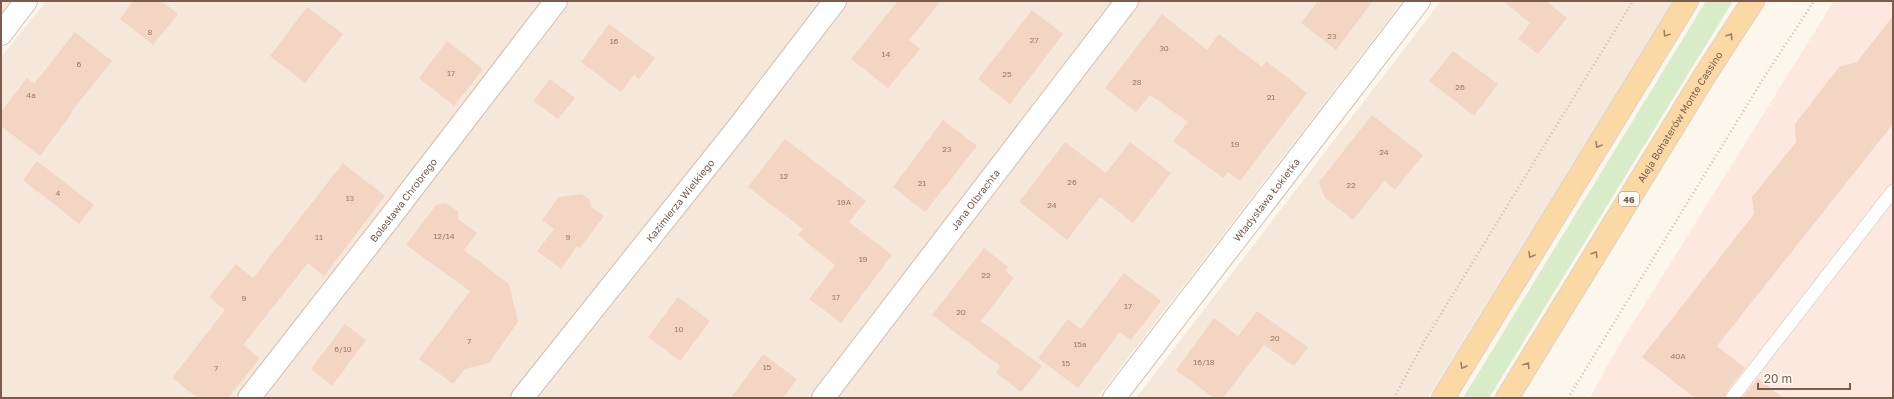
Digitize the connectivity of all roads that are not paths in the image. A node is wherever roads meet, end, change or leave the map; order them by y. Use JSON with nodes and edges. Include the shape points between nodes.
{"nodes":[{"id":1,"x":26,"y":1,"type":"edge"},
{"id":2,"x":556,"y":1,"type":"edge"},
{"id":3,"x":835,"y":1,"type":"edge"},
{"id":4,"x":1127,"y":1,"type":"edge"},
{"id":5,"x":1419,"y":1,"type":"edge"},
{"id":6,"x":1688,"y":1,"type":"edge"},
{"id":7,"x":1753,"y":1,"type":"edge"},
{"id":8,"x":1,"y":34,"type":"edge"},
{"id":9,"x":1893,"y":191,"type":"edge"},
{"id":10,"x":249,"y":398,"type":"edge"},
{"id":11,"x":522,"y":398,"type":"edge"},
{"id":12,"x":823,"y":398,"type":"edge"},
{"id":13,"x":1114,"y":398,"type":"edge"},
{"id":14,"x":1443,"y":398,"type":"edge"},
{"id":15,"x":1507,"y":398,"type":"edge"},
{"id":16,"x":1732,"y":398,"type":"edge"}],
"edges":[{"from":1,"to":8,"type":"street"},
{"from":2,"to":10,"type":"street","name":"Bolesława Chrobrego"},
{"from":3,"to":11,"type":"street","name":"Kazimierza Wielkiego","via":[[740,125]]},
{"from":4,"to":12,"type":"street","name":"Jana Olbrachta"},
{"from":5,"to":13,"type":"street","name":"Władysława Łokietka"},
{"from":6,"to":14,"type":"main road","one_way":true},
{"from":15,"to":7,"type":"main road","name":"Aleja Bohaterów Monte Cassino","number":"46","one_way":true},
{"from":9,"to":16,"type":"lane"}]}
